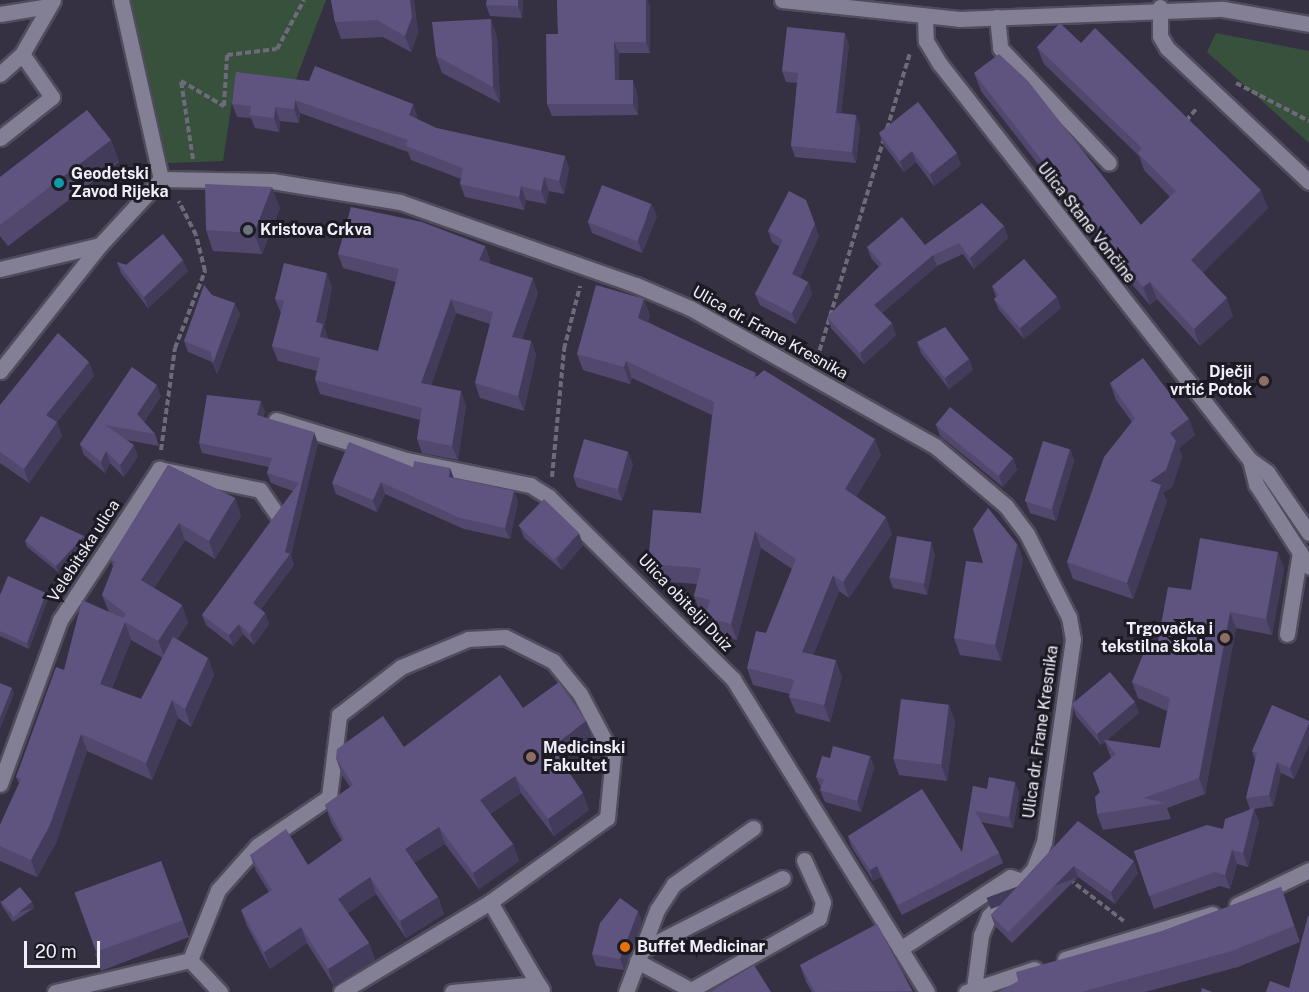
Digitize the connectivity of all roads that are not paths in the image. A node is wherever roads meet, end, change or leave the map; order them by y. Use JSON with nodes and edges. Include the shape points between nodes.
{"nodes":[{"id":1,"x":121,"y":0,"type":"edge"},
{"id":2,"x":782,"y":0,"type":"edge"},
{"id":3,"x":51,"y":3,"type":"edge"},
{"id":4,"x":1160,"y":7,"type":"junction"},
{"id":5,"x":0,"y":14,"type":"edge"},
{"id":6,"x":925,"y":17,"type":"junction"},
{"id":7,"x":997,"y":17,"type":"junction"},
{"id":8,"x":1309,"y":24,"type":"edge"},
{"id":9,"x":22,"y":54,"type":"junction"},
{"id":10,"x":0,"y":74,"type":"edge"},
{"id":11,"x":0,"y":138,"type":"edge"},
{"id":12,"x":1109,"y":163,"type":"dead end"},
{"id":13,"x":161,"y":179,"type":"junction"},
{"id":14,"x":1309,"y":182,"type":"edge"},
{"id":15,"x":100,"y":245,"type":"junction"},
{"id":16,"x":0,"y":269,"type":"edge"},
{"id":17,"x":0,"y":371,"type":"edge"},
{"id":18,"x":276,"y":420,"type":"edge"},
{"id":19,"x":1250,"y":460,"type":"junction"},
{"id":20,"x":278,"y":516,"type":"edge"},
{"id":21,"x":1309,"y":533,"type":"edge"},
{"id":22,"x":1300,"y":552,"type":"junction"},
{"id":23,"x":1309,"y":567,"type":"edge"},
{"id":24,"x":1287,"y":634,"type":"dead end"},
{"id":25,"x":0,"y":784,"type":"edge"},
{"id":26,"x":753,"y":828,"type":"dead end"},
{"id":27,"x":804,"y":860,"type":"dead end"},
{"id":28,"x":1309,"y":870,"type":"edge"},
{"id":29,"x":783,"y":878,"type":"dead end"},
{"id":30,"x":1022,"y":881,"type":"junction"},
{"id":31,"x":490,"y":902,"type":"junction"},
{"id":32,"x":900,"y":948,"type":"junction"},
{"id":33,"x":639,"y":955,"type":"junction"},
{"id":34,"x":190,"y":960,"type":"junction"},
{"id":35,"x":541,"y":988,"type":"edge"},
{"id":36,"x":970,"y":990,"type":"edge"},
{"id":37,"x":55,"y":992,"type":"edge"},
{"id":38,"x":220,"y":992,"type":"edge"},
{"id":39,"x":341,"y":992,"type":"edge"},
{"id":40,"x":452,"y":992,"type":"edge"},
{"id":41,"x":626,"y":992,"type":"edge"},
{"id":42,"x":927,"y":992,"type":"edge"}],
"edges":[{"from":1,"to":13,"type":"street"},
{"from":2,"to":6,"type":"street"},
{"from":3,"to":5,"type":"street"},
{"from":3,"to":9,"type":"street"},
{"from":4,"to":7,"type":"street"},
{"from":4,"to":8,"type":"street","via":[[1223,9]]},
{"from":4,"to":14,"type":"street","via":[[1160,36],[1172,53]]},
{"from":6,"to":7,"type":"street"},
{"from":6,"to":19,"type":"street","name":"Ulica Stane Vončine","via":[[926,41],[940,64]]},
{"from":7,"to":12,"type":"street","via":[[1000,48]]},
{"from":9,"to":10,"type":"street"},
{"from":9,"to":11,"type":"street","via":[[52,97]]},
{"from":13,"to":15,"type":"street"},
{"from":13,"to":30,"type":"street","name":"Ulica dr. Frane Kresnika","via":[[272,181],[400,202],[636,285],[810,373],[935,446],[972,475],[1027,534],[1072,625],[1044,842],[1033,870]]},
{"from":15,"to":16,"type":"street"},
{"from":15,"to":17,"type":"street"},
{"from":18,"to":32,"type":"street","name":"Ulica obitelji Duiz","via":[[407,460],[530,485],[549,497],[733,679]]},
{"from":19,"to":21,"type":"street","name":"Ulica Stane Vončine","via":[[1267,472]]},
{"from":19,"to":22,"type":"street","via":[[1256,484]]},
{"from":20,"to":25,"type":"street","name":"Velebitska ulica","via":[[260,490],[159,469],[60,620]]},
{"from":22,"to":23,"type":"street"},
{"from":22,"to":24,"type":"street"},
{"from":26,"to":33,"type":"street","via":[[674,884]]},
{"from":27,"to":33,"type":"street","via":[[823,902],[819,918],[691,990]]},
{"from":28,"to":36,"type":"street","via":[[1215,913]]},
{"from":29,"to":33,"type":"street"},
{"from":30,"to":32,"type":"street","via":[[1010,877]]},
{"from":30,"to":36,"type":"street","name":"Ulica dr. Frane Kresnika","via":[[989,916],[981,935]]},
{"from":31,"to":34,"type":"street","via":[[607,818],[612,795],[613,756],[580,694],[553,661],[505,637],[468,639],[401,667],[339,715],[329,797],[257,846],[218,890]]},
{"from":31,"to":35,"type":"street"},
{"from":31,"to":39,"type":"street"},
{"from":32,"to":42,"type":"street","name":"Ulica obitelji Duiz"},
{"from":33,"to":41,"type":"street"},
{"from":34,"to":37,"type":"street"},
{"from":34,"to":38,"type":"street"},
{"from":35,"to":40,"type":"street"}]}
